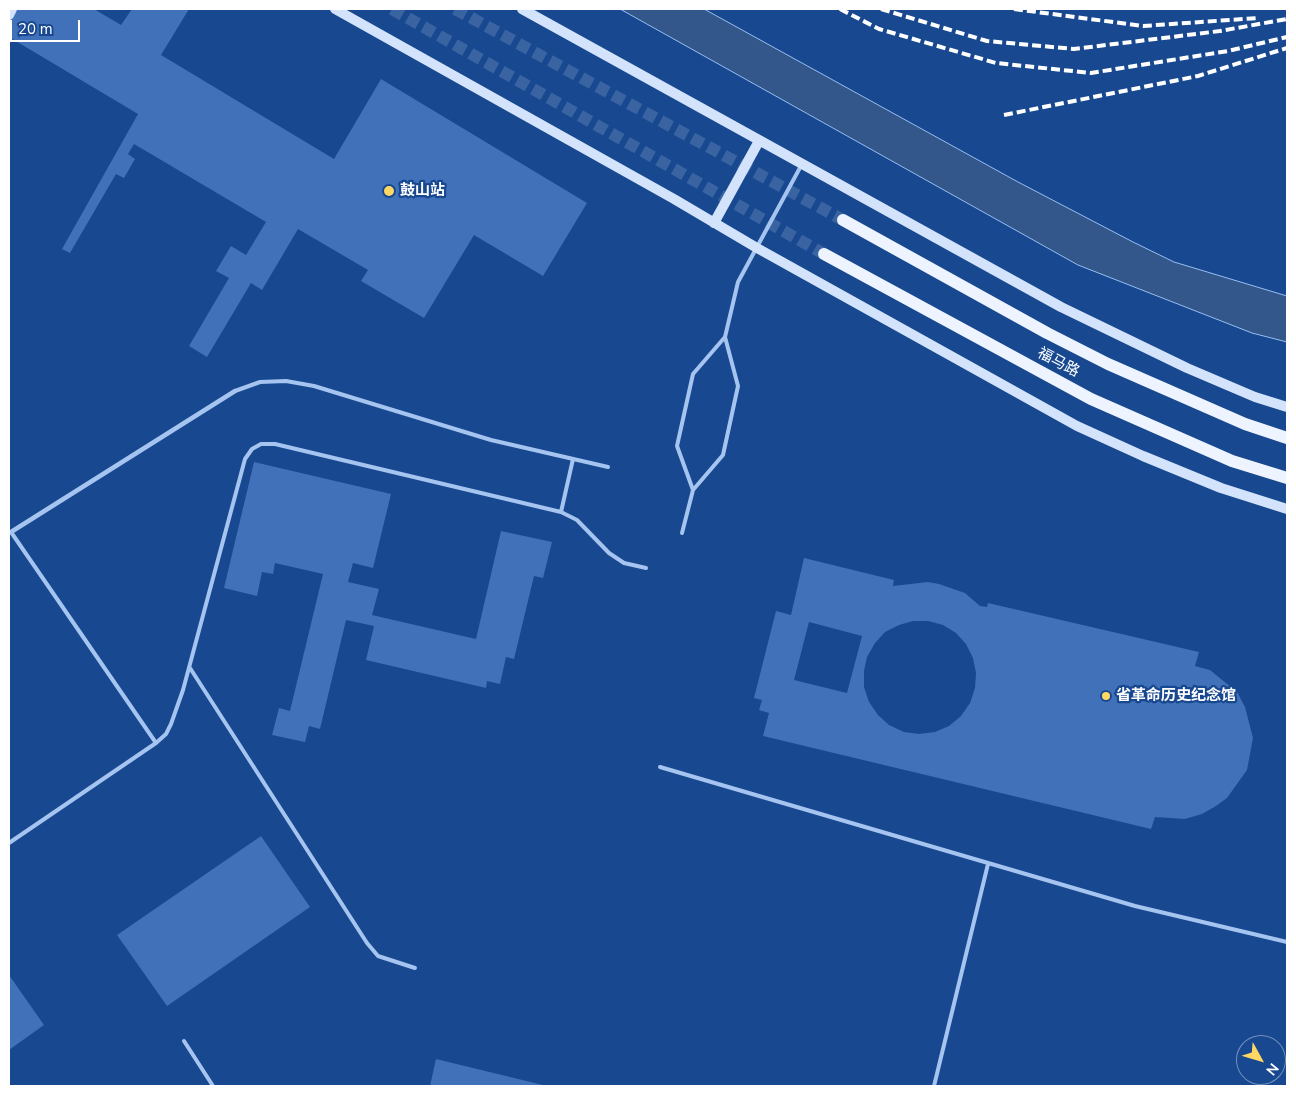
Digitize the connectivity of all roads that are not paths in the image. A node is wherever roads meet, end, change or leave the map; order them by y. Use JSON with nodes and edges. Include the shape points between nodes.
{"nodes":[{"id":1,"x":12,"y":9,"type":"edge"},
{"id":2,"x":335,"y":9,"type":"edge"},
{"id":3,"x":522,"y":9,"type":"edge"},
{"id":4,"x":9,"y":15,"type":"edge"},
{"id":5,"x":759,"y":141,"type":"junction"},
{"id":6,"x":802,"y":164,"type":"junction"},
{"id":7,"x":843,"y":220,"type":"tunnel mouth"},
{"id":8,"x":714,"y":223,"type":"junction"},
{"id":9,"x":756,"y":248,"type":"junction"},
{"id":10,"x":824,"y":254,"type":"tunnel mouth"},
{"id":11,"x":725,"y":337,"type":"junction"},
{"id":12,"x":235,"y":390,"type":"joint"},
{"id":13,"x":1287,"y":407,"type":"edge"},
{"id":14,"x":1287,"y":438,"type":"edge"},
{"id":15,"x":573,"y":459,"type":"junction"},
{"id":16,"x":608,"y":467,"type":"dead end"},
{"id":17,"x":1287,"y":478,"type":"edge"},
{"id":18,"x":692,"y":490,"type":"junction"},
{"id":19,"x":1287,"y":509,"type":"edge"},
{"id":20,"x":560,"y":512,"type":"junction"},
{"id":21,"x":11,"y":532,"type":"joint"},
{"id":22,"x":682,"y":533,"type":"dead end"},
{"id":23,"x":646,"y":568,"type":"dead end"},
{"id":24,"x":190,"y":668,"type":"junction"},
{"id":25,"x":156,"y":743,"type":"junction"},
{"id":26,"x":660,"y":767,"type":"dead end"},
{"id":27,"x":9,"y":842,"type":"edge"},
{"id":28,"x":988,"y":864,"type":"junction"},
{"id":29,"x":1287,"y":942,"type":"edge"},
{"id":30,"x":415,"y":968,"type":"dead end"},
{"id":31,"x":184,"y":1041,"type":"dead end"},
{"id":32,"x":213,"y":1086,"type":"edge"},
{"id":33,"x":934,"y":1086,"type":"edge"}],
"edges":[{"from":1,"to":4,"type":"main road"},
{"from":2,"to":8,"type":"main road"},
{"from":3,"to":5,"type":"main road"},
{"from":5,"to":6,"type":"main road"},
{"from":5,"to":8,"type":"main road"},
{"from":6,"to":9,"type":"lane"},
{"from":6,"to":13,"type":"main road","via":[[1123,339],[1255,397]]},
{"from":7,"to":14,"type":"main road","name":"福马路","via":[[1108,364],[1236,420]]},
{"from":8,"to":9,"type":"main road"},
{"from":9,"to":11,"type":"lane","via":[[738,282]]},
{"from":9,"to":19,"type":"main road","via":[[1077,426],[1203,481]]},
{"from":10,"to":17,"type":"main road","name":"福马路","via":[[1091,399],[1232,461]]},
{"from":11,"to":18,"type":"lane","via":[[738,386],[723,455]]},
{"from":11,"to":18,"type":"lane","via":[[693,374],[677,446]]},
{"from":12,"to":15,"type":"lane","via":[[260,382],[286,381],[314,386],[491,440]]},
{"from":12,"to":21,"type":"street"},
{"from":15,"to":16,"type":"lane"},
{"from":15,"to":20,"type":"lane"},
{"from":18,"to":22,"type":"lane"},
{"from":20,"to":23,"type":"lane","via":[[577,520],[624,563]]},
{"from":20,"to":24,"type":"lane","via":[[275,444],[252,448],[244,459]]},
{"from":21,"to":25,"type":"lane"},
{"from":24,"to":25,"type":"lane","via":[[171,724]]},
{"from":24,"to":30,"type":"lane","via":[[367,944],[378,956]]},
{"from":25,"to":27,"type":"lane"},
{"from":26,"to":28,"type":"lane"},
{"from":28,"to":29,"type":"lane","via":[[1135,906]]},
{"from":28,"to":33,"type":"lane"},
{"from":31,"to":32,"type":"lane"}]}
